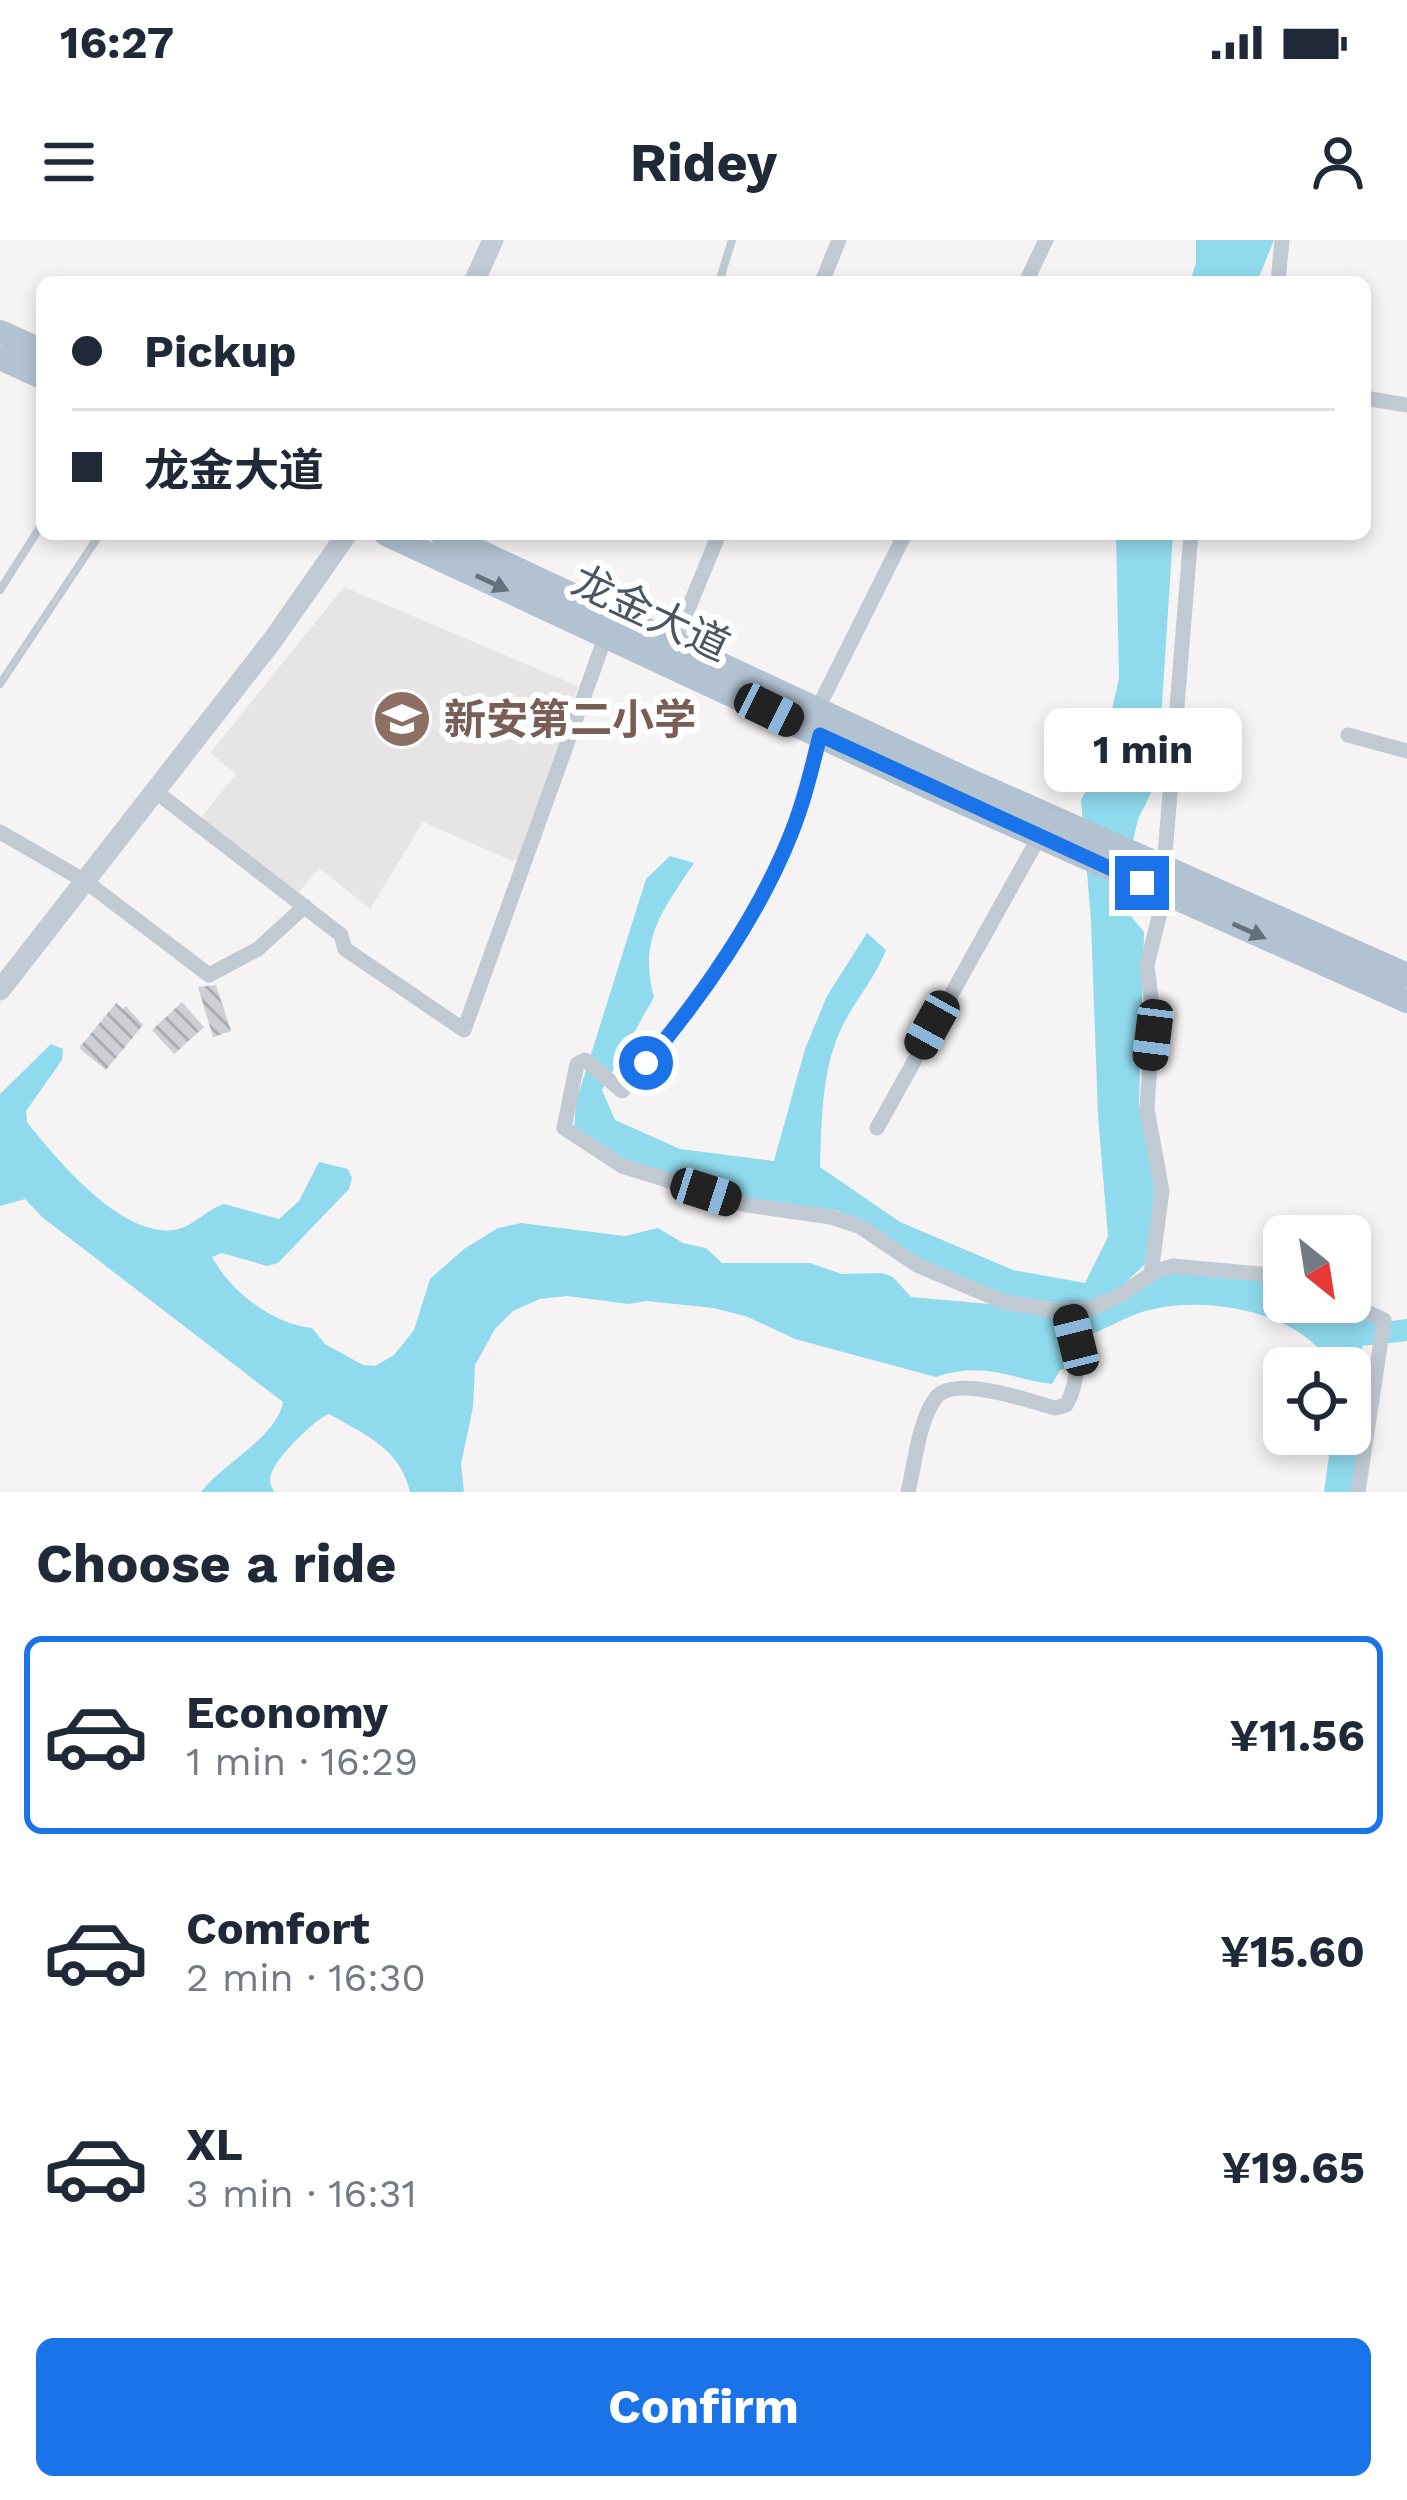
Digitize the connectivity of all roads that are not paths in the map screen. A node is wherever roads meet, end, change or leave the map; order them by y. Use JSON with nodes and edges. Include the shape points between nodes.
{"nodes":[{"id":1,"x":494,"y":240,"type":"edge"},
{"id":2,"x":732,"y":240,"type":"edge"},
{"id":3,"x":839,"y":240,"type":"edge"},
{"id":4,"x":1046,"y":240,"type":"edge"},
{"id":5,"x":1282,"y":240,"type":"edge"},
{"id":6,"x":477,"y":276,"type":"edge"},
{"id":7,"x":720,"y":276,"type":"edge"},
{"id":8,"x":824,"y":276,"type":"edge"},
{"id":9,"x":1029,"y":276,"type":"edge"},
{"id":10,"x":1279,"y":276,"type":"edge"},
{"id":11,"x":0,"y":332,"type":"edge"},
{"id":12,"x":36,"y":348,"type":"edge"},
{"id":13,"x":0,"y":358,"type":"edge"},
{"id":14,"x":36,"y":374,"type":"edge"},
{"id":15,"x":1371,"y":399,"type":"edge"},
{"id":16,"x":1407,"y":405,"type":"edge"},
{"id":17,"x":36,"y":533,"type":"edge"},
{"id":18,"x":96,"y":540,"type":"edge"},
{"id":19,"x":342,"y":540,"type":"edge"},
{"id":20,"x":399,"y":540,"type":"edge"},
{"id":21,"x":455,"y":540,"type":"edge"},
{"id":22,"x":717,"y":540,"type":"edge"},
{"id":23,"x":901,"y":540,"type":"edge"},
{"id":24,"x":1190,"y":540,"type":"edge"},
{"id":25,"x":0,"y":590,"type":"edge"},
{"id":26,"x":606,"y":635,"type":"junction"},
{"id":27,"x":675,"y":641,"type":"junction"},
{"id":28,"x":0,"y":684,"type":"edge"},
{"id":29,"x":818,"y":708,"type":"junction"},
{"id":30,"x":820,"y":735,"type":"junction"},
{"id":31,"x":1348,"y":735,"type":"dead end"},
{"id":32,"x":1407,"y":751,"type":"edge"},
{"id":33,"x":155,"y":791,"type":"junction"},
{"id":34,"x":0,"y":832,"type":"edge"},
{"id":35,"x":1039,"y":837,"type":"junction"},
{"id":36,"x":1078,"y":841,"type":"junction"},
{"id":37,"x":1154,"y":875,"type":"junction"},
{"id":38,"x":85,"y":881,"type":"junction"},
{"id":39,"x":304,"y":906,"type":"junction"},
{"id":40,"x":1407,"y":975,"type":"edge"},
{"id":41,"x":0,"y":991,"type":"edge"},
{"id":42,"x":1407,"y":1001,"type":"edge"},
{"id":43,"x":877,"y":1128,"type":"dead end"},
{"id":44,"x":1151,"y":1273,"type":"junction"},
{"id":45,"x":1263,"y":1274,"type":"edge"},
{"id":46,"x":1069,"y":1311,"type":"junction"},
{"id":47,"x":1371,"y":1314,"type":"edge"},
{"id":48,"x":908,"y":1492,"type":"edge"},
{"id":49,"x":1358,"y":1492,"type":"edge"}],
"edges":[{"from":1,"to":6,"type":"street"},
{"from":2,"to":7,"type":"lane"},
{"from":3,"to":8,"type":"street"},
{"from":4,"to":9,"type":"street"},
{"from":5,"to":10,"type":"street"},
{"from":11,"to":12,"type":"main road"},
{"from":13,"to":14,"type":"main road"},
{"from":15,"to":16,"type":"street"},
{"from":17,"to":25,"type":"lane"},
{"from":18,"to":28,"type":"lane"},
{"from":19,"to":33,"type":"street"},
{"from":20,"to":26,"type":"main road","name":"龙金大道","one_way":true},
{"from":21,"to":27,"type":"main road","name":"龙金大道"},
{"from":22,"to":27,"type":"street"},
{"from":23,"to":29,"type":"street"},
{"from":24,"to":37,"type":"street"},
{"from":26,"to":30,"type":"main road","name":"龙金大道"},
{"from":26,"to":39,"type":"street","via":[[464,1030],[345,949],[341,935]]},
{"from":27,"to":29,"type":"main road","name":"龙金大道"},
{"from":29,"to":36,"type":"main road","name":"龙金大道"},
{"from":30,"to":35,"type":"main road","name":"龙金大道"},
{"from":30,"to":46,"type":"street","via":[[781,858],[694,1007],[622,1091],[585,1060],[578,1064],[564,1128],[622,1166],[762,1209],[832,1217],[988,1297]]},
{"from":31,"to":32,"type":"street"},
{"from":33,"to":38,"type":"street"},
{"from":33,"to":39,"type":"street"},
{"from":34,"to":38,"type":"street"},
{"from":35,"to":36,"type":"main road","name":"龙金大道"},
{"from":35,"to":43,"type":"street"},
{"from":36,"to":37,"type":"main road","name":"龙金大道"},
{"from":37,"to":40,"type":"main road","name":"龙金大道"},
{"from":37,"to":42,"type":"main road","name":"龙金大道","one_way":true},
{"from":37,"to":44,"type":"street","via":[[1147,1108],[1162,1191]]},
{"from":38,"to":39,"type":"street","via":[[209,974],[258,949]]},
{"from":38,"to":41,"type":"street"},
{"from":44,"to":45,"type":"street","via":[[1173,1266]]},
{"from":44,"to":46,"type":"street","via":[[1100,1305]]},
{"from":46,"to":48,"type":"street","via":[[1077,1360],[1066,1405],[943,1391]]},
{"from":47,"to":49,"type":"street","via":[[1384,1320]]}]}
